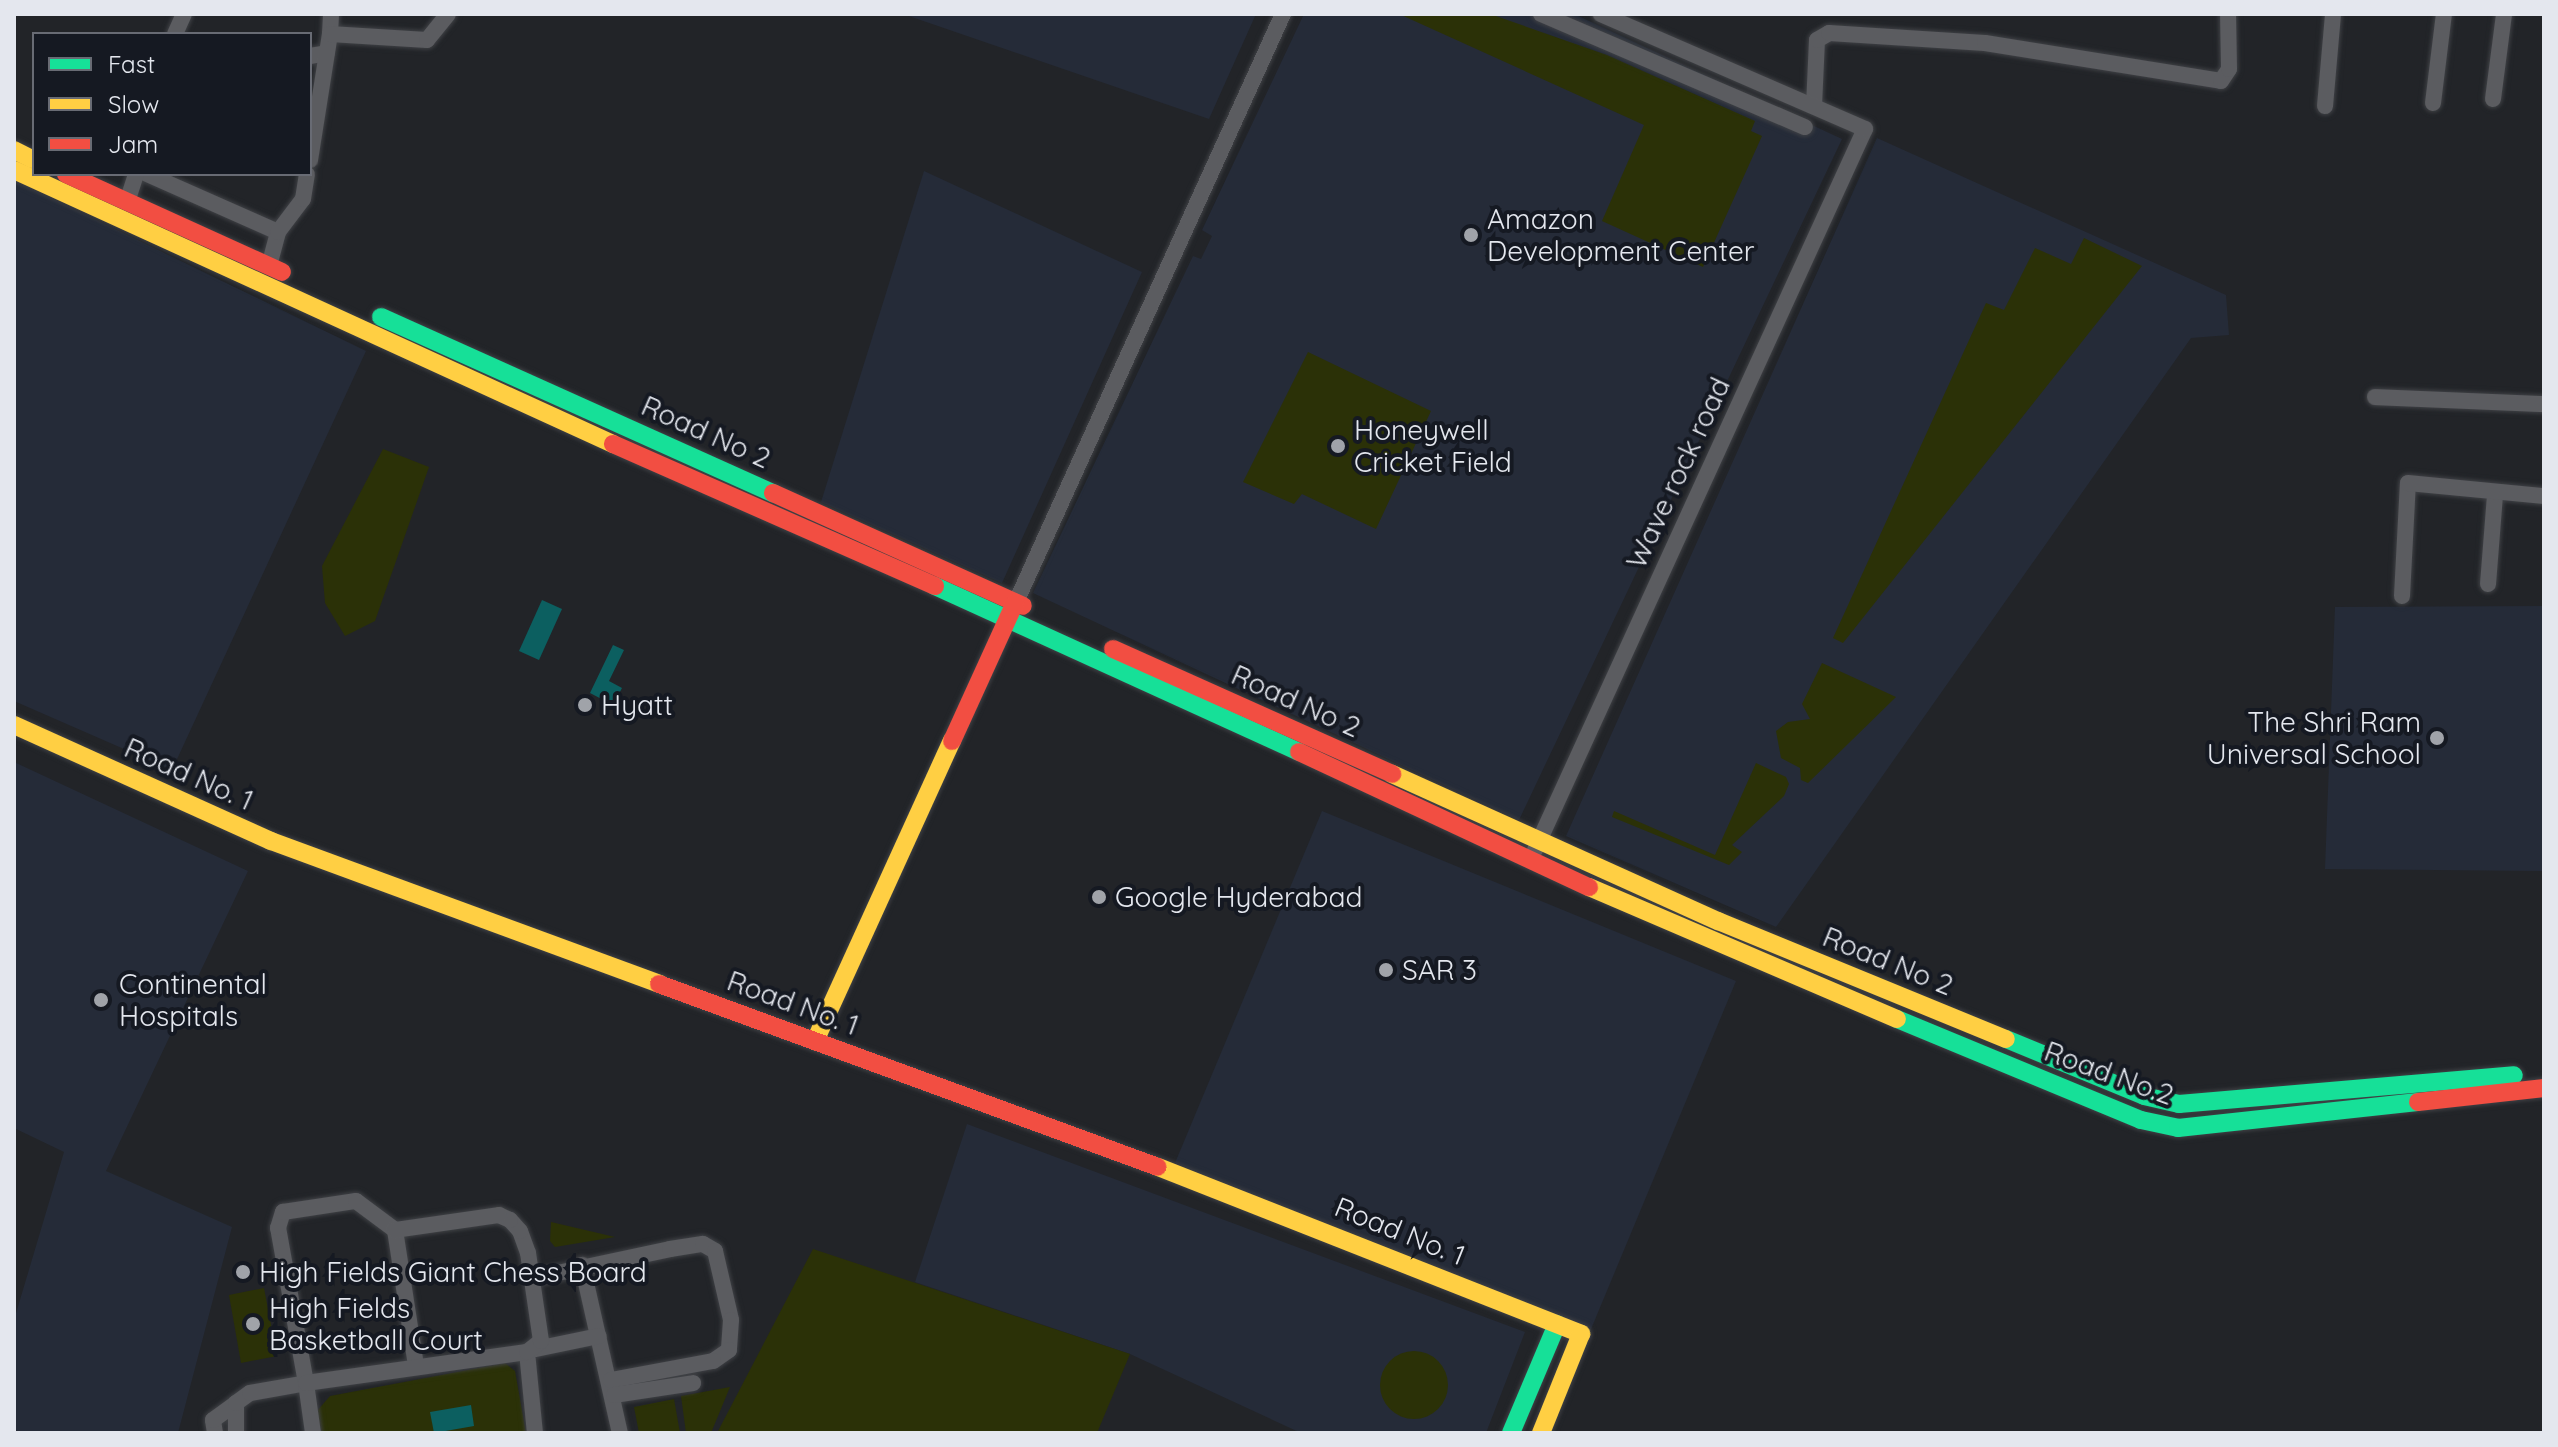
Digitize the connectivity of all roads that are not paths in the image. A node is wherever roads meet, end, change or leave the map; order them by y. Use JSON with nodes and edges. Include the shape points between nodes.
{"nodes":[{"id":1,"x":331,"y":14,"type":"edge"},
{"id":2,"x":448,"y":14,"type":"edge"},
{"id":3,"x":1283,"y":14,"type":"edge"},
{"id":4,"x":1541,"y":14,"type":"edge"},
{"id":5,"x":1601,"y":14,"type":"edge"},
{"id":6,"x":2228,"y":14,"type":"edge"},
{"id":7,"x":2333,"y":14,"type":"edge"},
{"id":8,"x":2444,"y":14,"type":"edge"},
{"id":9,"x":2504,"y":14,"type":"edge"},
{"id":10,"x":330,"y":34,"type":"junction"},
{"id":11,"x":318,"y":55,"type":"edge"},
{"id":12,"x":2493,"y":99,"type":"dead end"},
{"id":13,"x":2433,"y":103,"type":"dead end"},
{"id":14,"x":1814,"y":106,"type":"junction"},
{"id":15,"x":2325,"y":106,"type":"dead end"},
{"id":16,"x":1805,"y":127,"type":"dead end"},
{"id":17,"x":312,"y":134,"type":"edge"},
{"id":18,"x":14,"y":150,"type":"edge"},
{"id":19,"x":32,"y":159,"type":"edge"},
{"id":20,"x":14,"y":170,"type":"edge"},
{"id":21,"x":70,"y":176,"type":"edge"},
{"id":22,"x":135,"y":176,"type":"edge"},
{"id":23,"x":152,"y":176,"type":"edge"},
{"id":24,"x":307,"y":176,"type":"edge"},
{"id":25,"x":127,"y":202,"type":"junction"},
{"id":26,"x":278,"y":232,"type":"junction"},
{"id":27,"x":269,"y":266,"type":"junction"},
{"id":28,"x":2375,"y":397,"type":"dead end"},
{"id":29,"x":2544,"y":404,"type":"edge"},
{"id":30,"x":2495,"y":495,"type":"junction"},
{"id":31,"x":2544,"y":496,"type":"edge"},
{"id":32,"x":2488,"y":584,"type":"dead end"},
{"id":33,"x":2402,"y":596,"type":"dead end"},
{"id":34,"x":1012,"y":610,"type":"junction"},
{"id":35,"x":14,"y":725,"type":"edge"},
{"id":36,"x":1540,"y":840,"type":"junction"},
{"id":37,"x":1531,"y":858,"type":"junction"},
{"id":38,"x":1681,"y":930,"type":"joint"},
{"id":39,"x":815,"y":1041,"type":"junction"},
{"id":40,"x":2544,"y":1072,"type":"edge"},
{"id":41,"x":2544,"y":1088,"type":"edge"},
{"id":42,"x":395,"y":1230,"type":"junction"},
{"id":43,"x":582,"y":1265,"type":"junction"},
{"id":44,"x":534,"y":1278,"type":"junction"},
{"id":45,"x":1557,"y":1324,"type":"junction"},
{"id":46,"x":599,"y":1336,"type":"junction"},
{"id":47,"x":532,"y":1351,"type":"junction"},
{"id":48,"x":416,"y":1366,"type":"junction"},
{"id":49,"x":306,"y":1383,"type":"junction"},
{"id":50,"x":693,"y":1383,"type":"dead end"},
{"id":51,"x":612,"y":1388,"type":"junction"},
{"id":52,"x":236,"y":1403,"type":"junction"},
{"id":53,"x":215,"y":1433,"type":"edge"},
{"id":54,"x":236,"y":1433,"type":"edge"},
{"id":55,"x":313,"y":1433,"type":"edge"},
{"id":56,"x":535,"y":1433,"type":"edge"},
{"id":57,"x":620,"y":1433,"type":"edge"},
{"id":58,"x":1511,"y":1433,"type":"edge"},
{"id":59,"x":1541,"y":1433,"type":"edge"}],
"edges":[{"from":1,"to":10,"type":"street"},
{"from":2,"to":10,"type":"street","via":[[427,40]]},
{"from":3,"to":34,"type":"street"},
{"from":4,"to":16,"type":"street"},
{"from":5,"to":14,"type":"street"},
{"from":6,"to":14,"type":"street","via":[[2228,74],[2221,81],[2081,56],[1829,33],[1817,40]]},
{"from":7,"to":15,"type":"street"},
{"from":8,"to":13,"type":"street"},
{"from":9,"to":12,"type":"street"},
{"from":10,"to":11,"type":"street"},
{"from":11,"to":17,"type":"street"},
{"from":14,"to":36,"type":"street","name":"Wave rock road","via":[[1865,129]]},
{"from":18,"to":19,"type":"street"},
{"from":20,"to":34,"type":"street","name":"Road No 2","via":[[775,518]]},
{"from":21,"to":25,"type":"street","name":"Road No 2"},
{"from":22,"to":25,"type":"street"},
{"from":23,"to":26,"type":"street"},
{"from":24,"to":26,"type":"street","via":[[303,199]]},
{"from":25,"to":27,"type":"street","name":"Road No 2"},
{"from":26,"to":27,"type":"street"},
{"from":27,"to":34,"type":"street","name":"Road No 2"},
{"from":28,"to":29,"type":"street"},
{"from":30,"to":31,"type":"street"},
{"from":30,"to":32,"type":"street"},
{"from":30,"to":33,"type":"street","via":[[2408,483]]},
{"from":34,"to":36,"type":"street","name":"Road No 2"},
{"from":34,"to":37,"type":"street","name":"Road No 2"},
{"from":34,"to":39,"type":"street"},
{"from":35,"to":39,"type":"street","name":"Road No. 1","via":[[271,841]]},
{"from":36,"to":37,"type":"street","name":"Wave rock road"},
{"from":36,"to":40,"type":"street","name":"Road No 2","via":[[1747,933],[2144,1096],[2179,1104]]},
{"from":37,"to":38,"type":"street","name":"Road No 2"},
{"from":38,"to":41,"type":"street","name":"Road No.2","via":[[2141,1120],[2178,1128]]},
{"from":39,"to":45,"type":"street","name":"Road No. 1","via":[[1169,1171]]},
{"from":42,"to":44,"type":"street","via":[[499,1215],[520,1231]]},
{"from":42,"to":48,"type":"street"},
{"from":42,"to":49,"type":"street","via":[[356,1201],[283,1212],[278,1219]]},
{"from":43,"to":44,"type":"street"},
{"from":43,"to":46,"type":"street"},
{"from":43,"to":51,"type":"street","via":[[703,1244],[715,1251],[731,1320],[729,1350],[713,1361]]},
{"from":44,"to":47,"type":"street","via":[[543,1332]]},
{"from":45,"to":58,"type":"street"},
{"from":45,"to":59,"type":"street","name":"Road No. 1","via":[[1581,1334]]},
{"from":46,"to":47,"type":"street"},
{"from":46,"to":51,"type":"street"},
{"from":47,"to":48,"type":"street"},
{"from":47,"to":56,"type":"street"},
{"from":48,"to":49,"type":"street"},
{"from":49,"to":52,"type":"street","via":[[250,1393]]},
{"from":49,"to":55,"type":"street"},
{"from":50,"to":51,"type":"street"},
{"from":51,"to":57,"type":"street"},
{"from":52,"to":53,"type":"street","via":[[213,1420]]},
{"from":52,"to":54,"type":"street"}]}
